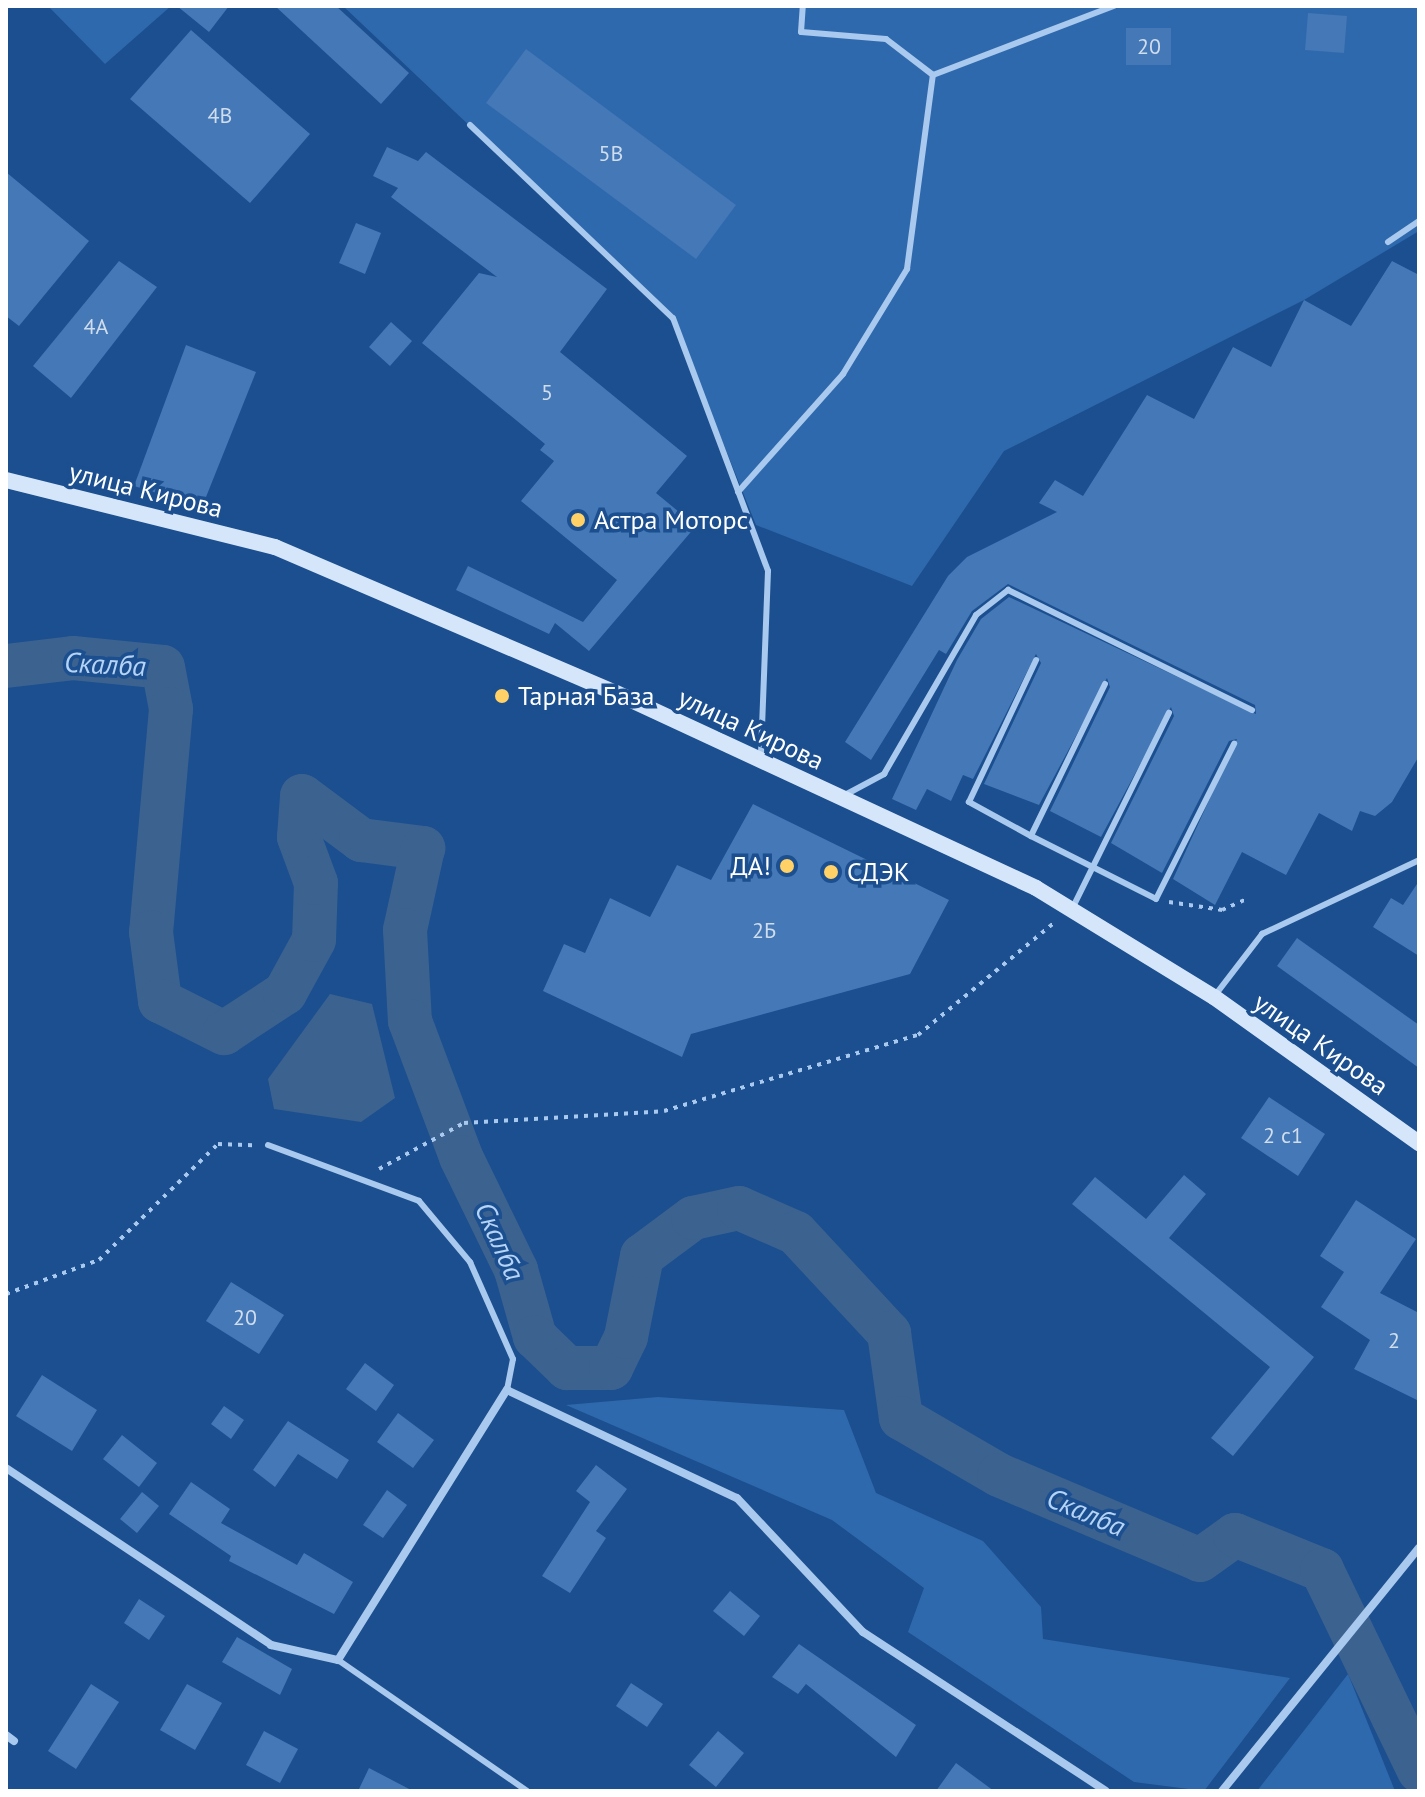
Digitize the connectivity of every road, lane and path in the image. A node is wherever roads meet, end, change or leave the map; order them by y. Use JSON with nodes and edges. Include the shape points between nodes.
{"nodes":[{"id":1,"x":803,"y":6,"type":"edge"},
{"id":2,"x":1114,"y":6,"type":"edge"},
{"id":3,"x":933,"y":75,"type":"junction"},
{"id":4,"x":470,"y":125,"type":"dead end"},
{"id":5,"x":1419,"y":221,"type":"edge"},
{"id":6,"x":1388,"y":242,"type":"dead end"},
{"id":7,"x":6,"y":480,"type":"edge"},
{"id":8,"x":738,"y":492,"type":"junction"},
{"id":9,"x":1036,"y":660,"type":"dead end"},
{"id":10,"x":1105,"y":684,"type":"dead end"},
{"id":11,"x":1252,"y":710,"type":"dead end"},
{"id":12,"x":1169,"y":713,"type":"dead end"},
{"id":13,"x":1234,"y":744,"type":"dead end"},
{"id":14,"x":761,"y":760,"type":"junction"},
{"id":15,"x":841,"y":797,"type":"junction"},
{"id":16,"x":1031,"y":836,"type":"junction"},
{"id":17,"x":1419,"y":860,"type":"edge"},
{"id":18,"x":1096,"y":870,"type":"junction"},
{"id":19,"x":1156,"y":899,"type":"junction"},
{"id":20,"x":1247,"y":899,"type":"dead end"},
{"id":21,"x":1072,"y":909,"type":"junction"},
{"id":22,"x":1214,"y":997,"type":"junction"},
{"id":23,"x":1419,"y":1143,"type":"edge"},
{"id":24,"x":268,"y":1145,"type":"joint"},
{"id":25,"x":364,"y":1178,"type":"junction"},
{"id":26,"x":6,"y":1294,"type":"edge"},
{"id":27,"x":507,"y":1390,"type":"junction"},
{"id":28,"x":6,"y":1468,"type":"edge"},
{"id":29,"x":1419,"y":1548,"type":"edge"},
{"id":30,"x":338,"y":1660,"type":"junction"},
{"id":31,"x":527,"y":1791,"type":"edge"},
{"id":32,"x":1106,"y":1791,"type":"edge"},
{"id":33,"x":1222,"y":1791,"type":"edge"}],
"edges":[{"from":1,"to":3,"type":"lane","via":[[801,32],[886,39]]},
{"from":2,"to":3,"type":"lane"},
{"from":3,"to":8,"type":"lane","via":[[907,269],[843,374]]},
{"from":4,"to":8,"type":"lane","via":[[673,318]]},
{"from":5,"to":6,"type":"lane"},
{"from":7,"to":14,"type":"street","name":"улица Кирова","via":[[275,547]]},
{"from":8,"to":14,"type":"lane","via":[[768,571]]},
{"from":9,"to":16,"type":"lane","via":[[969,802]]},
{"from":10,"to":16,"type":"lane"},
{"from":11,"to":15,"type":"lane","via":[[1008,590],[976,615],[884,774]]},
{"from":12,"to":18,"type":"lane"},
{"from":13,"to":19,"type":"lane"},
{"from":14,"to":15,"type":"street","name":"улица Кирова"},
{"from":15,"to":21,"type":"street","name":"улица Кирова"},
{"from":16,"to":18,"type":"lane"},
{"from":17,"to":22,"type":"lane","via":[[1262,934]]},
{"from":18,"to":19,"type":"lane"},
{"from":18,"to":21,"type":"lane"},
{"from":19,"to":20,"type":"path","via":[[1222,910]]},
{"from":21,"to":22,"type":"street","name":"улица Кирова"},
{"from":21,"to":25,"type":"path","via":[[918,1035],[664,1111],[464,1123],[438,1132]]},
{"from":22,"to":23,"type":"street","name":"улица Кирова"},
{"from":24,"to":25,"type":"lane"},
{"from":24,"to":26,"type":"path","via":[[218,1144],[99,1260]]},
{"from":25,"to":27,"type":"lane","via":[[419,1201],[470,1262],[513,1359]]},
{"from":27,"to":30,"type":"street"},
{"from":27,"to":32,"type":"street","via":[[737,1498],[863,1632]]},
{"from":28,"to":30,"type":"street","via":[[271,1645]]},
{"from":29,"to":33,"type":"street"},
{"from":30,"to":31,"type":"lane"}]}
